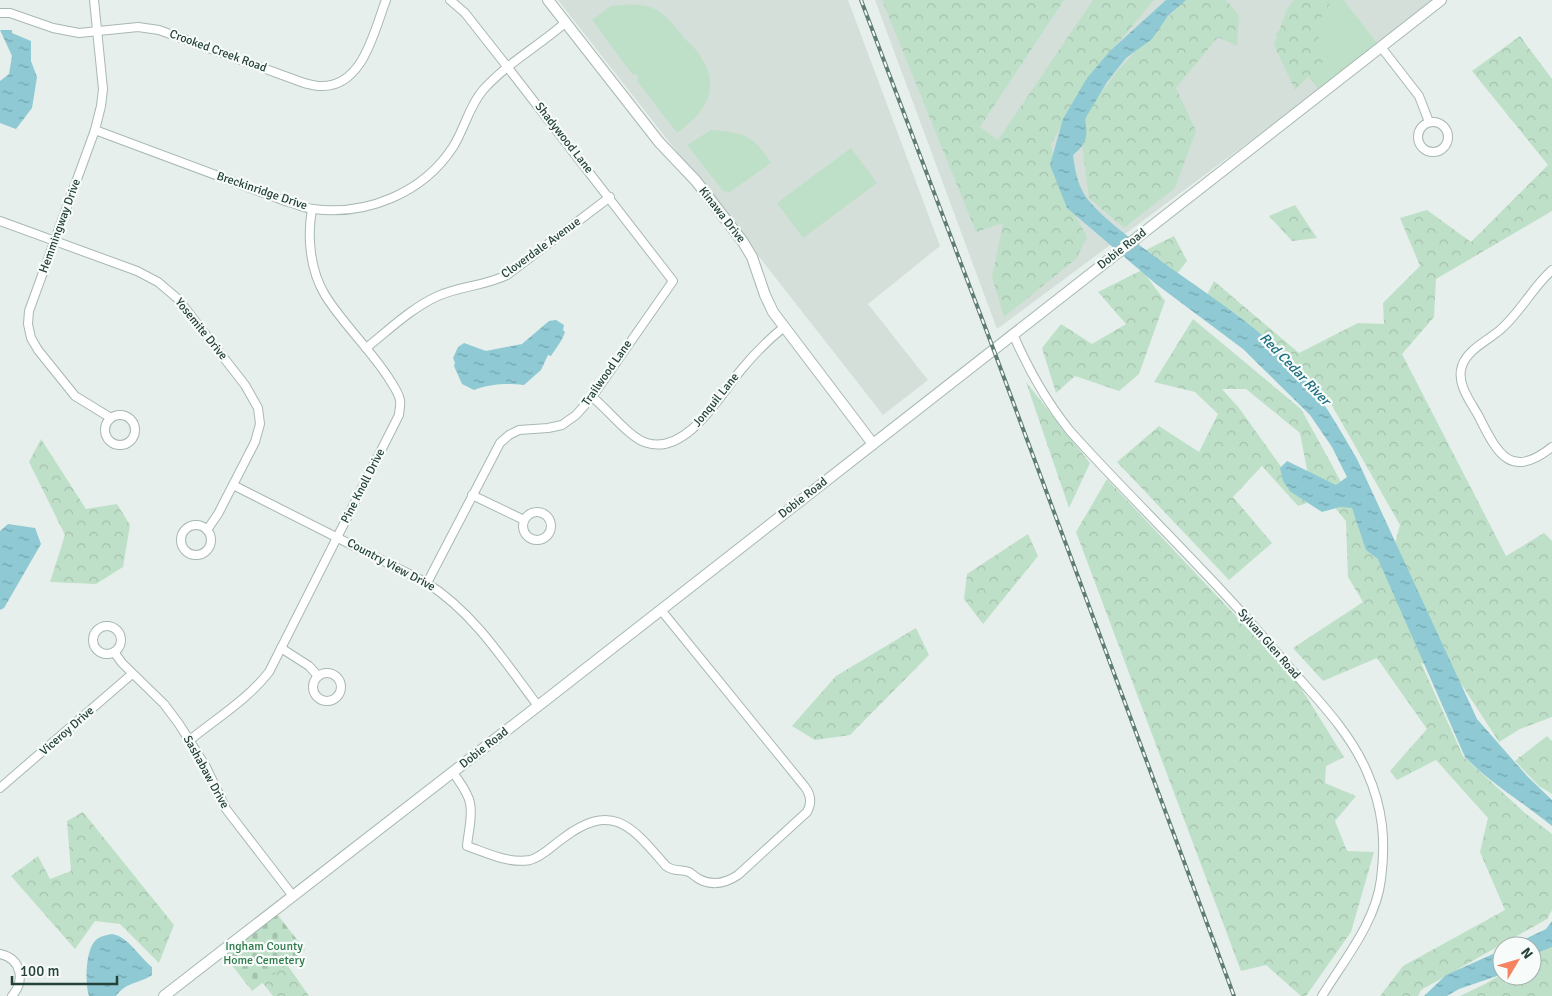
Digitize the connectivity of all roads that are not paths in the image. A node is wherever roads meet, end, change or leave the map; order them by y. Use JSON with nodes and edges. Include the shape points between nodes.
{"nodes":[{"id":1,"x":94,"y":0,"type":"edge"},
{"id":2,"x":386,"y":0,"type":"edge"},
{"id":3,"x":450,"y":0,"type":"edge"},
{"id":4,"x":548,"y":0,"type":"edge"},
{"id":5,"x":1441,"y":0,"type":"edge"},
{"id":6,"x":0,"y":13,"type":"edge"},
{"id":7,"x":566,"y":22,"type":"junction"},
{"id":8,"x":98,"y":32,"type":"junction"},
{"id":9,"x":1381,"y":47,"type":"junction"},
{"id":10,"x":508,"y":67,"type":"junction"},
{"id":11,"x":1430,"y":122,"type":"junction"},
{"id":12,"x":95,"y":130,"type":"junction"},
{"id":13,"x":610,"y":197,"type":"junction"},
{"id":14,"x":312,"y":209,"type":"junction"},
{"id":15,"x":0,"y":221,"type":"edge"},
{"id":16,"x":55,"y":242,"type":"junction"},
{"id":17,"x":1552,"y":270,"type":"edge"},
{"id":18,"x":673,"y":280,"type":"joint"},
{"id":19,"x":784,"y":327,"type":"junction"},
{"id":20,"x":1012,"y":334,"type":"junction"},
{"id":21,"x":366,"y":348,"type":"junction"},
{"id":22,"x":592,"y":397,"type":"junction"},
{"id":23,"x":111,"y":418,"type":"dead end"},
{"id":24,"x":874,"y":444,"type":"junction"},
{"id":25,"x":1552,"y":447,"type":"edge"},
{"id":26,"x":233,"y":485,"type":"junction"},
{"id":27,"x":472,"y":495,"type":"junction"},
{"id":28,"x":524,"y":520,"type":"dead end"},
{"id":29,"x":207,"y":530,"type":"dead end"},
{"id":30,"x":338,"y":538,"type":"junction"},
{"id":31,"x":427,"y":583,"type":"junction"},
{"id":32,"x":661,"y":610,"type":"junction"},
{"id":33,"x":281,"y":648,"type":"junction"},
{"id":34,"x":114,"y":652,"type":"dead end"},
{"id":35,"x":132,"y":674,"type":"junction"},
{"id":36,"x":318,"y":676,"type":"dead end"},
{"id":37,"x":538,"y":706,"type":"junction"},
{"id":38,"x":190,"y":740,"type":"junction"},
{"id":39,"x":453,"y":772,"type":"junction"},
{"id":40,"x":0,"y":788,"type":"edge"},
{"id":41,"x":293,"y":896,"type":"junction"},
{"id":42,"x":0,"y":954,"type":"edge"},
{"id":43,"x":12,"y":996,"type":"edge"},
{"id":44,"x":164,"y":996,"type":"edge"},
{"id":45,"x":1322,"y":996,"type":"edge"}],
"edges":[{"from":1,"to":8,"type":"street","name":"Hemmingway Drive"},
{"from":2,"to":8,"type":"street","name":"Crooked Creek Road","via":[[359,66],[348,77],[321,86],[304,83],[159,30],[138,27]]},
{"from":3,"to":10,"type":"street","name":"Shadywood Lane","via":[[465,13]]},
{"from":4,"to":7,"type":"street","name":"Kinawa Drive"},
{"from":5,"to":9,"type":"street","name":"Dobie Road"},
{"from":6,"to":8,"type":"street","name":"Crooked Creek Road","via":[[10,13],[69,32]]},
{"from":7,"to":10,"type":"street","name":"Breckinridge Drive"},
{"from":7,"to":19,"type":"street","name":"Kinawa Drive","via":[[659,142],[696,181],[744,242],[765,295]]},
{"from":8,"to":12,"type":"street","name":"Hemmingway Drive","via":[[103,89]]},
{"from":9,"to":11,"type":"street","via":[[1419,96]]},
{"from":9,"to":20,"type":"street","name":"Dobie Road"},
{"from":10,"to":13,"type":"street","name":"Shadywood Lane"},
{"from":10,"to":14,"type":"street","name":"Breckinridge Drive","via":[[482,91],[443,161],[417,185],[363,208]]},
{"from":11,"to":11,"type":"street","via":[[1420,129],[1418,141],[1426,150],[1438,152],[1447,145],[1448,133],[1441,124]]},
{"from":12,"to":14,"type":"street","name":"Breckinridge Drive"},
{"from":12,"to":16,"type":"street","name":"Hemmingway Drive"},
{"from":13,"to":18,"type":"street","name":"Shadywood Lane"},
{"from":13,"to":21,"type":"street","name":"Cloverdale Avenue","via":[[507,275],[437,296]]},
{"from":14,"to":21,"type":"street","name":"Pine Knoll Drive","via":[[309,235],[315,272],[324,293]]},
{"from":15,"to":16,"type":"street","name":"Yosemite Drive"},
{"from":16,"to":23,"type":"street","name":"Hemmingway Drive","via":[[29,311],[31,338],[75,396]]},
{"from":16,"to":26,"type":"street","name":"Yosemite Drive","via":[[137,271],[158,282],[178,299],[245,385],[256,401],[260,424]]},
{"from":17,"to":25,"type":"street","via":[[1536,285],[1513,317],[1467,356],[1460,374],[1464,388],[1501,454],[1512,460],[1526,461],[1539,457]]},
{"from":18,"to":22,"type":"street","name":"Trailwood Lane"},
{"from":19,"to":22,"type":"street","name":"Jonquil Lane","via":[[758,350],[692,430],[670,443],[658,445],[636,438]]},
{"from":19,"to":24,"type":"street","name":"Kinawa Drive"},
{"from":20,"to":24,"type":"street","name":"Dobie Road"},
{"from":20,"to":45,"type":"street","name":"Sylvan Glen Road","via":[[1040,389],[1064,424],[1256,628],[1341,729],[1367,771],[1383,823],[1381,882],[1371,916]]},
{"from":21,"to":30,"type":"street","name":"Pine Knoll Drive","via":[[396,389],[400,401],[399,415]]},
{"from":22,"to":27,"type":"street","name":"Trailwood Lane","via":[[562,425],[519,430],[509,435],[500,443]]},
{"from":24,"to":32,"type":"street","name":"Dobie Road"},
{"from":26,"to":29,"type":"street","name":"Yosemite Drive"},
{"from":26,"to":30,"type":"street","name":"Country View Drive"},
{"from":27,"to":28,"type":"street"},
{"from":27,"to":31,"type":"street","name":"Trailwood Lane"},
{"from":30,"to":31,"type":"street","name":"Country View Drive"},
{"from":30,"to":33,"type":"street","name":"Pine Knoll Drive"},
{"from":31,"to":37,"type":"street","name":"Country View Drive","via":[[450,598],[476,625]]},
{"from":32,"to":37,"type":"street","name":"Dobie Road"},
{"from":32,"to":39,"type":"street","via":[[809,795],[807,812],[738,875],[727,881],[710,882],[688,872],[671,870],[634,830],[609,820],[595,820],[582,825],[530,860],[508,860],[467,846],[470,803]]},
{"from":33,"to":36,"type":"street","via":[[309,666]]},
{"from":33,"to":38,"type":"street","name":"Pine Knoll Drive","via":[[260,684]]},
{"from":34,"to":35,"type":"street","name":"Sashabaw Drive"},
{"from":35,"to":38,"type":"street","name":"Sashabaw Drive","via":[[164,704]]},
{"from":35,"to":40,"type":"street","name":"Viceroy Drive"},
{"from":37,"to":39,"type":"street","name":"Dobie Road"},
{"from":38,"to":41,"type":"street","name":"Sashabaw Drive","via":[[226,808]]},
{"from":39,"to":41,"type":"street","name":"Dobie Road"},
{"from":41,"to":44,"type":"street","name":"Dobie Road"},
{"from":42,"to":43,"type":"street","via":[[11,959],[20,973],[19,985]]}]}
